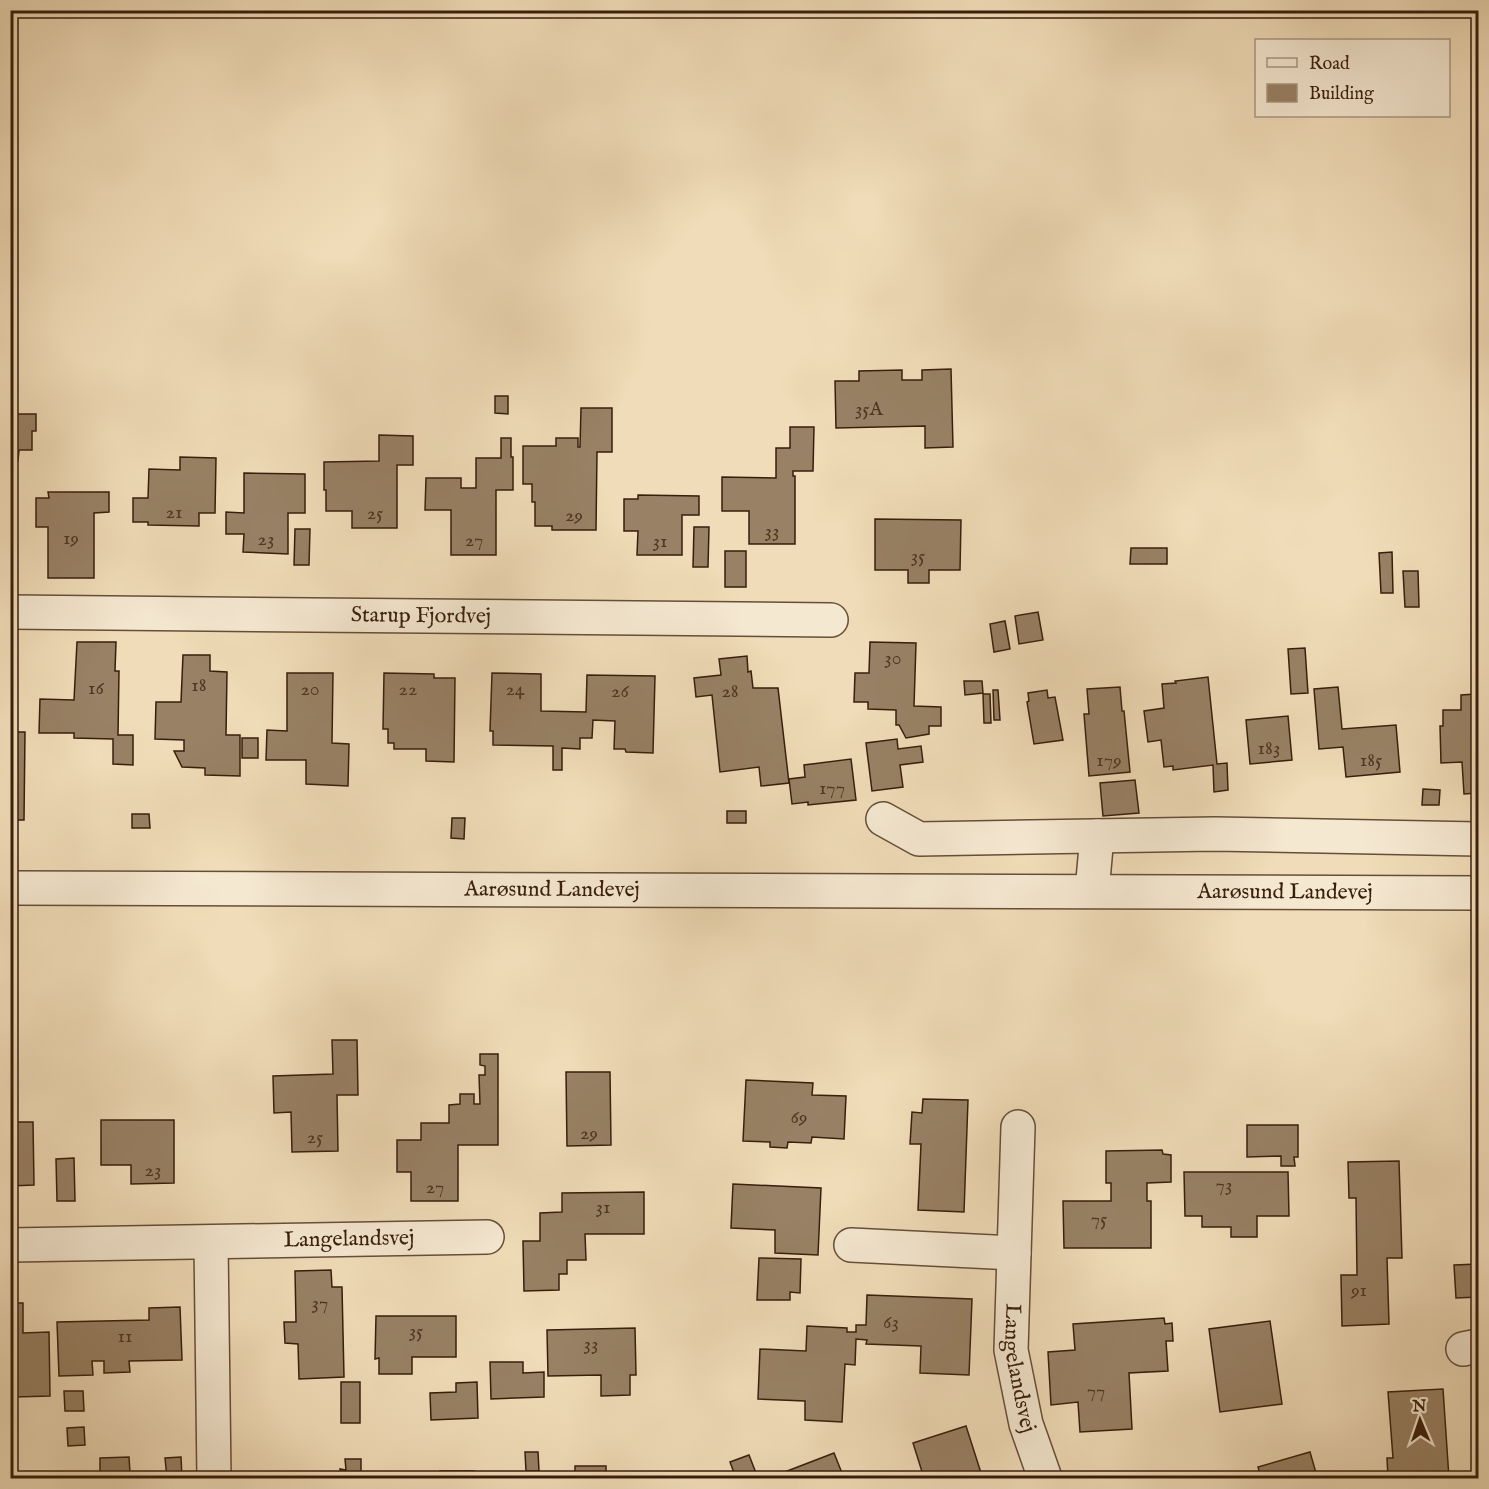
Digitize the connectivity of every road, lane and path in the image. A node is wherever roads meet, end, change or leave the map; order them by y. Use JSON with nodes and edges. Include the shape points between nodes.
{"nodes":[{"id":1,"x":10,"y":612,"type":"edge"},
{"id":2,"x":831,"y":620,"type":"dead end"},
{"id":3,"x":883,"y":819,"type":"dead end"},
{"id":4,"x":1097,"y":836,"type":"junction"},
{"id":5,"x":1479,"y":839,"type":"edge"},
{"id":6,"x":10,"y":888,"type":"edge"},
{"id":7,"x":1092,"y":891,"type":"junction"},
{"id":8,"x":1479,"y":893,"type":"edge"},
{"id":9,"x":1018,"y":1127,"type":"dead end"},
{"id":10,"x":487,"y":1237,"type":"dead end"},
{"id":11,"x":211,"y":1243,"type":"junction"},
{"id":12,"x":10,"y":1245,"type":"edge"},
{"id":13,"x":851,"y":1245,"type":"dead end"},
{"id":14,"x":1014,"y":1253,"type":"junction"},
{"id":15,"x":214,"y":1479,"type":"edge"},
{"id":16,"x":1045,"y":1479,"type":"edge"}],
"edges":[{"from":1,"to":2,"type":"street","name":"Starup Fjordvej"},
{"from":3,"to":4,"type":"street","via":[[919,839]]},
{"from":4,"to":5,"type":"street"},
{"from":4,"to":7,"type":"street"},
{"from":6,"to":7,"type":"street","name":"Aarøsund Landevej"},
{"from":7,"to":8,"type":"street","name":"Aarøsund Landevej"},
{"from":9,"to":14,"type":"street","name":"Langelandsvej"},
{"from":10,"to":11,"type":"street","name":"Langelandsvej"},
{"from":11,"to":12,"type":"street","name":"Langelandsvej"},
{"from":11,"to":15,"type":"street"},
{"from":13,"to":14,"type":"street"},
{"from":14,"to":16,"type":"street","name":"Langelandsvej","via":[[1011,1350],[1026,1424]]}]}
